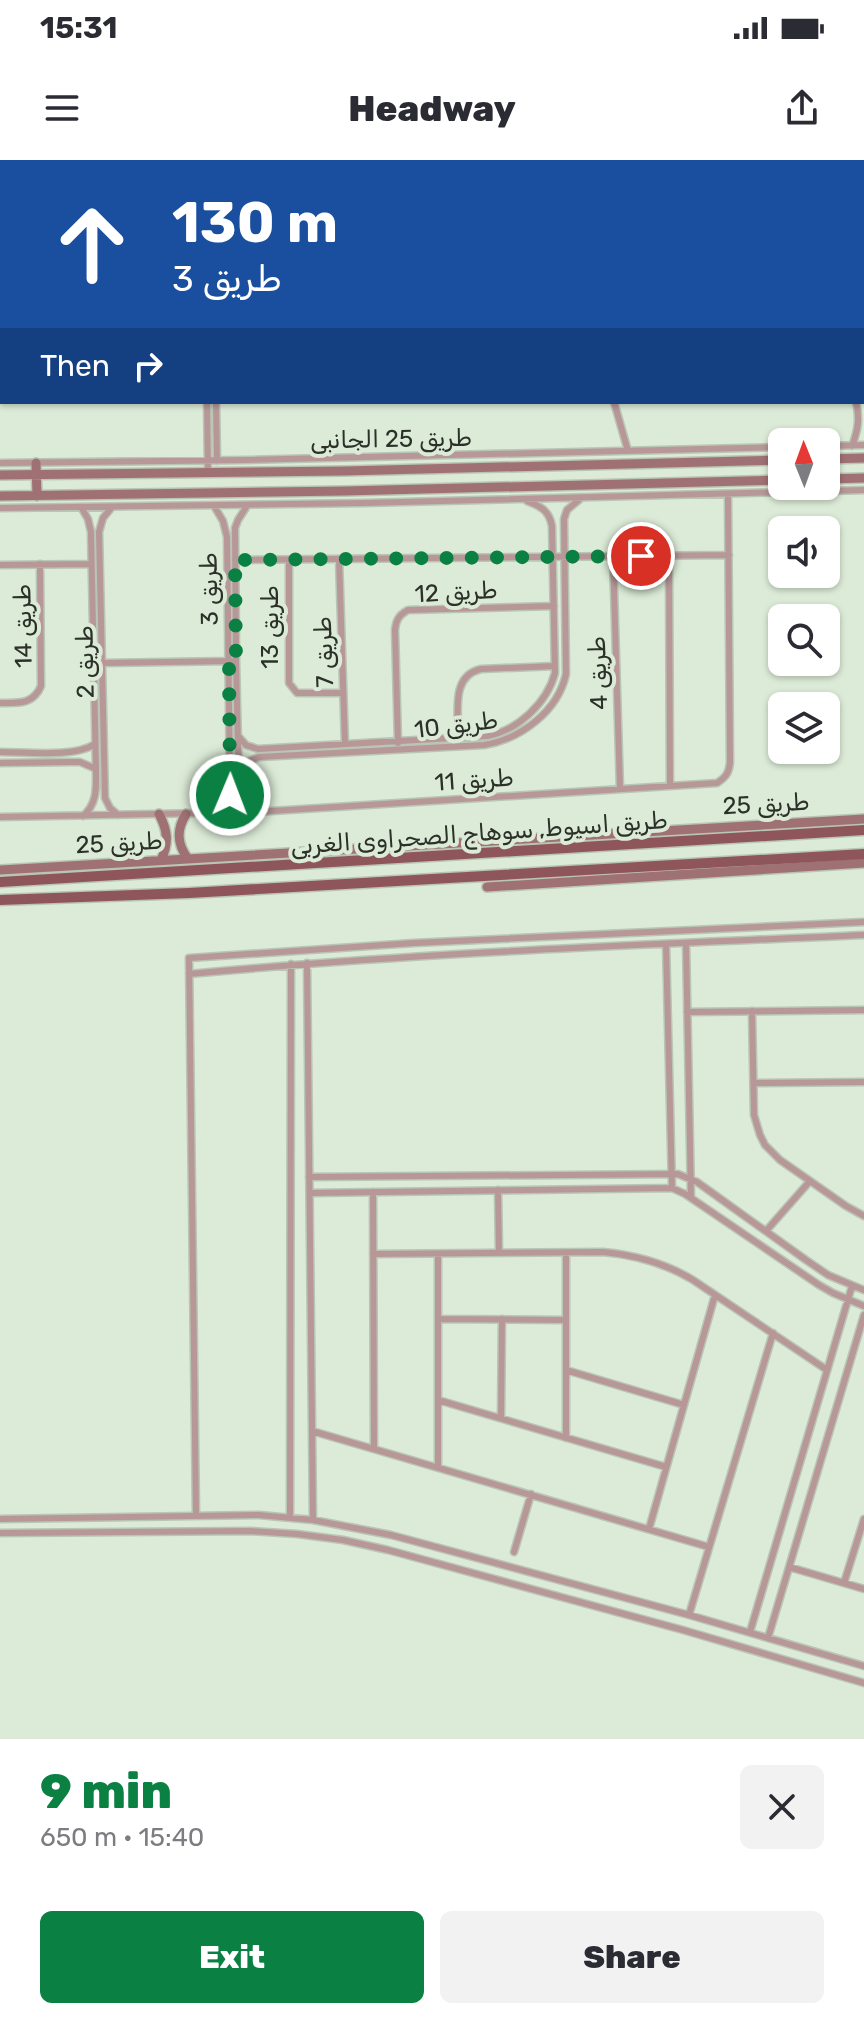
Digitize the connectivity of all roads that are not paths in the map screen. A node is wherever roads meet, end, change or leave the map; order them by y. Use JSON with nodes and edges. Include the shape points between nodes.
{"nodes":[{"id":1,"x":207,"y":404,"type":"edge"},
{"id":2,"x":216,"y":404,"type":"edge"},
{"id":3,"x":615,"y":404,"type":"edge"},
{"id":4,"x":856,"y":404,"type":"edge"},
{"id":5,"x":864,"y":445,"type":"edge"},
{"id":6,"x":840,"y":446,"type":"edge"},
{"id":7,"x":852,"y":446,"type":"junction"},
{"id":8,"x":768,"y":447,"type":"edge"},
{"id":9,"x":693,"y":449,"type":"junction"},
{"id":10,"x":628,"y":451,"type":"junction"},
{"id":11,"x":455,"y":455,"type":"junction"},
{"id":12,"x":864,"y":458,"type":"edge"},
{"id":13,"x":840,"y":459,"type":"edge"},
{"id":14,"x":768,"y":460,"type":"edge"},
{"id":15,"x":208,"y":461,"type":"junction"},
{"id":16,"x":217,"y":461,"type":"junction"},
{"id":17,"x":693,"y":462,"type":"junction"},
{"id":18,"x":0,"y":463,"type":"edge"},
{"id":19,"x":36,"y":463,"type":"junction"},
{"id":20,"x":455,"y":468,"type":"junction"},
{"id":21,"x":344,"y":471,"type":"junction"},
{"id":22,"x":212,"y":473,"type":"junction"},
{"id":23,"x":0,"y":475,"type":"edge"},
{"id":24,"x":36,"y":475,"type":"junction"},
{"id":25,"x":864,"y":478,"type":"edge"},
{"id":26,"x":840,"y":479,"type":"edge"},
{"id":27,"x":768,"y":480,"type":"edge"},
{"id":28,"x":667,"y":482,"type":"junction"},
{"id":29,"x":864,"y":490,"type":"edge"},
{"id":30,"x":345,"y":491,"type":"junction"},
{"id":31,"x":153,"y":494,"type":"junction"},
{"id":32,"x":728,"y":494,"type":"junction"},
{"id":33,"x":0,"y":496,"type":"edge"},
{"id":34,"x":37,"y":496,"type":"junction"},
{"id":35,"x":668,"y":496,"type":"junction"},
{"id":36,"x":580,"y":498,"type":"junction"},
{"id":37,"x":520,"y":499,"type":"junction"},
{"id":38,"x":248,"y":505,"type":"junction"},
{"id":39,"x":153,"y":506,"type":"junction"},
{"id":40,"x":214,"y":506,"type":"junction"},
{"id":41,"x":81,"y":507,"type":"junction"},
{"id":42,"x":112,"y":507,"type":"junction"},
{"id":43,"x":0,"y":508,"type":"edge"},
{"id":44,"x":729,"y":555,"type":"junction"},
{"id":45,"x":669,"y":556,"type":"junction"},
{"id":46,"x":552,"y":557,"type":"junction"},
{"id":47,"x":564,"y":557,"type":"junction"},
{"id":48,"x":613,"y":557,"type":"junction"},
{"id":49,"x":339,"y":559,"type":"junction"},
{"id":50,"x":235,"y":560,"type":"junction"},
{"id":51,"x":289,"y":560,"type":"junction"},
{"id":52,"x":40,"y":564,"type":"junction"},
{"id":53,"x":91,"y":564,"type":"junction"},
{"id":54,"x":0,"y":565,"type":"edge"},
{"id":55,"x":554,"y":606,"type":"junction"},
{"id":56,"x":232,"y":661,"type":"junction"},
{"id":57,"x":103,"y":663,"type":"junction"},
{"id":58,"x":94,"y":664,"type":"junction"},
{"id":59,"x":555,"y":669,"type":"junction"},
{"id":60,"x":566,"y":674,"type":"junction"},
{"id":61,"x":343,"y":693,"type":"junction"},
{"id":62,"x":0,"y":703,"type":"edge"},
{"id":63,"x":497,"y":734,"type":"junction"},
{"id":64,"x":238,"y":736,"type":"junction"},
{"id":65,"x":458,"y":738,"type":"junction"},
{"id":66,"x":398,"y":741,"type":"junction"},
{"id":67,"x":499,"y":742,"type":"junction"},
{"id":68,"x":95,"y":744,"type":"junction"},
{"id":69,"x":345,"y":744,"type":"junction"},
{"id":70,"x":398,"y":750,"type":"junction"},
{"id":71,"x":0,"y":752,"type":"edge"},
{"id":72,"x":0,"y":763,"type":"edge"},
{"id":73,"x":96,"y":769,"type":"junction"},
{"id":74,"x":239,"y":772,"type":"junction"},
{"id":75,"x":670,"y":786,"type":"junction"},
{"id":76,"x":620,"y":789,"type":"junction"},
{"id":77,"x":256,"y":812,"type":"junction"},
{"id":78,"x":217,"y":813,"type":"junction"},
{"id":79,"x":159,"y":814,"type":"junction"},
{"id":80,"x":186,"y":814,"type":"junction"},
{"id":81,"x":118,"y":815,"type":"junction"},
{"id":82,"x":83,"y":816,"type":"junction"},
{"id":83,"x":0,"y":817,"type":"edge"},
{"id":84,"x":864,"y":819,"type":"edge"},
{"id":85,"x":864,"y":830,"type":"edge"},
{"id":86,"x":864,"y":854,"type":"edge"},
{"id":87,"x":188,"y":859,"type":"junction"},
{"id":88,"x":161,"y":860,"type":"junction"},
{"id":89,"x":864,"y":863,"type":"edge"},
{"id":90,"x":0,"y":870,"type":"edge"},
{"id":91,"x":487,"y":881,"type":"junction"},
{"id":92,"x":0,"y":882,"type":"edge"},
{"id":93,"x":0,"y":900,"type":"edge"},
{"id":94,"x":864,"y":922,"type":"edge"},
{"id":95,"x":864,"y":935,"type":"edge"},
{"id":96,"x":686,"y":943,"type":"junction"},
{"id":97,"x":666,"y":944,"type":"junction"},
{"id":98,"x":307,"y":963,"type":"junction"},
{"id":99,"x":291,"y":964,"type":"junction"},
{"id":100,"x":189,"y":974,"type":"junction"},
{"id":101,"x":864,"y":1010,"type":"edge"},
{"id":102,"x":752,"y":1011,"type":"junction"},
{"id":103,"x":687,"y":1012,"type":"junction"},
{"id":104,"x":864,"y":1082,"type":"edge"},
{"id":105,"x":754,"y":1083,"type":"junction"},
{"id":106,"x":672,"y":1173,"type":"junction"},
{"id":107,"x":309,"y":1177,"type":"junction"},
{"id":108,"x":691,"y":1178,"type":"junction"},
{"id":109,"x":810,"y":1181,"type":"junction"},
{"id":110,"x":672,"y":1188,"type":"junction"},
{"id":111,"x":498,"y":1190,"type":"junction"},
{"id":112,"x":373,"y":1192,"type":"junction"},
{"id":113,"x":310,"y":1193,"type":"junction"},
{"id":114,"x":691,"y":1197,"type":"junction"},
{"id":115,"x":864,"y":1216,"type":"edge"},
{"id":116,"x":766,"y":1231,"type":"junction"},
{"id":117,"x":499,"y":1253,"type":"junction"},
{"id":118,"x":566,"y":1253,"type":"junction"},
{"id":119,"x":373,"y":1254,"type":"junction"},
{"id":120,"x":438,"y":1254,"type":"junction"},
{"id":121,"x":852,"y":1286,"type":"junction"},
{"id":122,"x":864,"y":1290,"type":"edge"},
{"id":123,"x":715,"y":1295,"type":"junction"},
{"id":124,"x":848,"y":1300,"type":"junction"},
{"id":125,"x":864,"y":1306,"type":"edge"},
{"id":126,"x":864,"y":1315,"type":"edge"},
{"id":127,"x":438,"y":1319,"type":"junction"},
{"id":128,"x":502,"y":1319,"type":"junction"},
{"id":129,"x":566,"y":1320,"type":"junction"},
{"id":130,"x":773,"y":1333,"type":"junction"},
{"id":131,"x":566,"y":1370,"type":"junction"},
{"id":132,"x":827,"y":1370,"type":"junction"},
{"id":133,"x":438,"y":1400,"type":"junction"},
{"id":134,"x":684,"y":1405,"type":"junction"},
{"id":135,"x":501,"y":1418,"type":"junction"},
{"id":136,"x":312,"y":1431,"type":"junction"},
{"id":137,"x":566,"y":1438,"type":"junction"},
{"id":138,"x":374,"y":1449,"type":"junction"},
{"id":139,"x":438,"y":1467,"type":"junction"},
{"id":140,"x":666,"y":1467,"type":"junction"},
{"id":141,"x":531,"y":1494,"type":"junction"},
{"id":142,"x":196,"y":1516,"type":"junction"},
{"id":143,"x":290,"y":1517,"type":"junction"},
{"id":144,"x":0,"y":1519,"type":"edge"},
{"id":145,"x":313,"y":1520,"type":"junction"},
{"id":146,"x":864,"y":1521,"type":"edge"},
{"id":147,"x":649,"y":1529,"type":"junction"},
{"id":148,"x":0,"y":1533,"type":"edge"},
{"id":149,"x":709,"y":1547,"type":"junction"},
{"id":150,"x":514,"y":1552,"type":"dead end"},
{"id":151,"x":789,"y":1567,"type":"junction"},
{"id":152,"x":844,"y":1583,"type":"junction"},
{"id":153,"x":864,"y":1589,"type":"edge"},
{"id":154,"x":689,"y":1615,"type":"junction"},
{"id":155,"x":750,"y":1632,"type":"junction"},
{"id":156,"x":768,"y":1638,"type":"junction"},
{"id":157,"x":864,"y":1666,"type":"edge"},
{"id":158,"x":864,"y":1683,"type":"edge"}],
"edges":[{"from":1,"to":15,"type":"street"},
{"from":2,"to":16,"type":"street"},
{"from":3,"to":10,"type":"street"},
{"from":4,"to":7,"type":"street","via":[[859,427]]},
{"from":5,"to":7,"type":"street"},
{"from":6,"to":7,"type":"street"},
{"from":8,"to":9,"type":"street","name":"طريق 25 الجانبى"},
{"from":9,"to":10,"type":"street","name":"طريق 25 الجانبى"},
{"from":9,"to":17,"type":"street"},
{"from":10,"to":11,"type":"street","name":"طريق 25 الجانبى"},
{"from":11,"to":16,"type":"street","name":"طريق 25 الجانبى"},
{"from":11,"to":20,"type":"street"},
{"from":12,"to":13,"type":"street"},
{"from":14,"to":17,"type":"street"},
{"from":15,"to":16,"type":"street","name":"طريق 25 الجانبى"},
{"from":15,"to":19,"type":"street","name":"طريق 25 الجانبى"},
{"from":15,"to":22,"type":"street"},
{"from":16,"to":22,"type":"street"},
{"from":17,"to":20,"type":"street"},
{"from":18,"to":19,"type":"street","name":"طريق 25 الجانبى"},
{"from":19,"to":24,"type":"street"},
{"from":20,"to":21,"type":"street"},
{"from":21,"to":22,"type":"street"},
{"from":21,"to":30,"type":"street"},
{"from":22,"to":24,"type":"street"},
{"from":23,"to":24,"type":"street"},
{"from":24,"to":34,"type":"street"},
{"from":25,"to":26,"type":"street"},
{"from":27,"to":28,"type":"street"},
{"from":28,"to":30,"type":"street"},
{"from":28,"to":35,"type":"street"},
{"from":29,"to":32,"type":"street"},
{"from":30,"to":31,"type":"street"},
{"from":31,"to":34,"type":"street"},
{"from":31,"to":39,"type":"street"},
{"from":32,"to":35,"type":"street"},
{"from":32,"to":44,"type":"street","name":"طريق 11"},
{"from":33,"to":34,"type":"street"},
{"from":35,"to":36,"type":"street"},
{"from":36,"to":37,"type":"street"},
{"from":36,"to":47,"type":"street","name":"طريق 10","via":[[564,519]]},
{"from":37,"to":38,"type":"street"},
{"from":37,"to":46,"type":"street","via":[[547,512]]},
{"from":38,"to":40,"type":"street"},
{"from":38,"to":50,"type":"street","name":"طريق 3","via":[[235,528]]},
{"from":39,"to":40,"type":"street"},
{"from":39,"to":42,"type":"street"},
{"from":40,"to":56,"type":"street","name":"طريق 3","via":[[227,537]]},
{"from":41,"to":42,"type":"street"},
{"from":41,"to":43,"type":"street"},
{"from":41,"to":53,"type":"street","name":"طريق 2","via":[[90,526]]},
{"from":42,"to":57,"type":"street","name":"طريق 2","via":[[99,532]]},
{"from":44,"to":45,"type":"street"},
{"from":44,"to":75,"type":"street","name":"طريق 11","via":[[729,771],[717,783]]},
{"from":45,"to":48,"type":"street"},
{"from":45,"to":75,"type":"street"},
{"from":46,"to":47,"type":"street"},
{"from":46,"to":49,"type":"street"},
{"from":46,"to":55,"type":"street"},
{"from":47,"to":48,"type":"street"},
{"from":47,"to":60,"type":"street","name":"طريق 10"},
{"from":48,"to":76,"type":"street","name":"طريق 4"},
{"from":49,"to":51,"type":"street"},
{"from":49,"to":61,"type":"street","name":"طريق 7"},
{"from":50,"to":51,"type":"street"},
{"from":50,"to":56,"type":"street","name":"طريق 3"},
{"from":51,"to":61,"type":"street","name":"طريق 13","via":[[289,683],[297,693]]},
{"from":52,"to":53,"type":"street"},
{"from":52,"to":54,"type":"street"},
{"from":52,"to":62,"type":"street","name":"طريق 14","via":[[41,686],[27,702]]},
{"from":53,"to":58,"type":"street","name":"طريق 2"},
{"from":55,"to":59,"type":"street"},
{"from":55,"to":66,"type":"street","name":"طريق 12","via":[[400,614],[395,630]]},
{"from":56,"to":57,"type":"street"},
{"from":56,"to":64,"type":"street","name":"طريق 3"},
{"from":56,"to":78,"type":"street","name":"طريق 3","via":[[230,788]]},
{"from":57,"to":58,"type":"street"},
{"from":57,"to":81,"type":"street","name":"طريق 2","via":[[105,798]]},
{"from":58,"to":68,"type":"street","name":"طريق 2"},
{"from":59,"to":60,"type":"street"},
{"from":59,"to":63,"type":"street","name":"طريق 10","via":[[543,698]]},
{"from":59,"to":65,"type":"street","via":[[472,671],[460,684]]},
{"from":60,"to":67,"type":"street","name":"طريق 10","via":[[549,707],[519,733]]},
{"from":61,"to":69,"type":"street","name":"طريق 7"},
{"from":63,"to":65,"type":"street","name":"طريق 10"},
{"from":63,"to":67,"type":"street"},
{"from":64,"to":69,"type":"street","name":"طريق 10","via":[[258,749]]},
{"from":64,"to":74,"type":"street","name":"طريق 3"},
{"from":65,"to":66,"type":"street","name":"طريق 10"},
{"from":66,"to":69,"type":"street","name":"طريق 10"},
{"from":66,"to":70,"type":"street","name":"طريق 12"},
{"from":67,"to":70,"type":"street","name":"طريق 10"},
{"from":68,"to":71,"type":"street","via":[[80,752]]},
{"from":68,"to":73,"type":"street","name":"طريق 2"},
{"from":70,"to":74,"type":"street","name":"طريق 10","via":[[259,757]]},
{"from":72,"to":73,"type":"street","via":[[71,762]]},
{"from":73,"to":82,"type":"street","name":"طريق 2","via":[[95,799]]},
{"from":74,"to":77,"type":"street","name":"طريق 3","via":[[240,795]]},
{"from":75,"to":76,"type":"street","name":"طريق 11"},
{"from":76,"to":77,"type":"street","name":"طريق 11"},
{"from":77,"to":78,"type":"street","name":"طريق 11"},
{"from":78,"to":80,"type":"street","name":"طريق 11"},
{"from":79,"to":80,"type":"street","name":"طريق 11"},
{"from":79,"to":81,"type":"street","name":"طريق 11"},
{"from":79,"to":88,"type":"street","via":[[167,832]]},
{"from":80,"to":87,"type":"street","via":[[179,832]]},
{"from":81,"to":82,"type":"street","name":"طريق 11"},
{"from":82,"to":83,"type":"street","name":"طريق 11"},
{"from":84,"to":87,"type":"street","name":"طريق 25"},
{"from":85,"to":92,"type":"main road","name":"طريق اسيوط, سوهاج الصحراوى الغربى"},
{"from":86,"to":91,"type":"main road","name":"طريق اسيوط, سوهاج الصحراوى الغربى"},
{"from":87,"to":88,"type":"street","name":"طريق 25"},
{"from":88,"to":90,"type":"street","name":"طريق 25"},
{"from":89,"to":91,"type":"street"},
{"from":91,"to":93,"type":"main road","name":"طريق اسيوط, سوهاج الصحراوى الغربى"},
{"from":94,"to":100,"type":"street","via":[[189,958]]},
{"from":95,"to":96,"type":"street"},
{"from":96,"to":97,"type":"street"},
{"from":96,"to":103,"type":"street"},
{"from":97,"to":98,"type":"street"},
{"from":97,"to":106,"type":"street"},
{"from":98,"to":99,"type":"street"},
{"from":98,"to":107,"type":"street"},
{"from":99,"to":100,"type":"street"},
{"from":99,"to":143,"type":"street"},
{"from":100,"to":142,"type":"street"},
{"from":101,"to":102,"type":"street"},
{"from":102,"to":103,"type":"street"},
{"from":102,"to":105,"type":"street"},
{"from":103,"to":108,"type":"street"},
{"from":104,"to":105,"type":"street"},
{"from":105,"to":109,"type":"street","via":[[754,1115],[765,1145]]},
{"from":106,"to":107,"type":"street"},
{"from":106,"to":108,"type":"street"},
{"from":106,"to":110,"type":"street"},
{"from":107,"to":113,"type":"street"},
{"from":108,"to":114,"type":"street"},
{"from":108,"to":116,"type":"street"},
{"from":109,"to":115,"type":"street"},
{"from":109,"to":116,"type":"street"},
{"from":110,"to":111,"type":"street"},
{"from":110,"to":114,"type":"street"},
{"from":111,"to":112,"type":"street"},
{"from":111,"to":117,"type":"street"},
{"from":112,"to":113,"type":"street"},
{"from":112,"to":119,"type":"street"},
{"from":113,"to":136,"type":"street"},
{"from":114,"to":124,"type":"street"},
{"from":116,"to":121,"type":"street"},
{"from":117,"to":118,"type":"street"},
{"from":117,"to":120,"type":"street"},
{"from":118,"to":123,"type":"street","via":[[639,1257],[675,1270]]},
{"from":118,"to":129,"type":"street"},
{"from":119,"to":120,"type":"street"},
{"from":119,"to":138,"type":"street"},
{"from":120,"to":127,"type":"street"},
{"from":121,"to":122,"type":"street"},
{"from":121,"to":124,"type":"street"},
{"from":123,"to":130,"type":"street"},
{"from":123,"to":134,"type":"street"},
{"from":124,"to":125,"type":"street"},
{"from":124,"to":132,"type":"street"},
{"from":126,"to":151,"type":"street"},
{"from":127,"to":128,"type":"street"},
{"from":127,"to":133,"type":"street"},
{"from":128,"to":129,"type":"street"},
{"from":128,"to":135,"type":"street"},
{"from":129,"to":131,"type":"street"},
{"from":130,"to":132,"type":"street"},
{"from":130,"to":149,"type":"street"},
{"from":131,"to":134,"type":"street"},
{"from":131,"to":137,"type":"street"},
{"from":132,"to":155,"type":"street"},
{"from":133,"to":135,"type":"street"},
{"from":133,"to":139,"type":"street"},
{"from":134,"to":140,"type":"street"},
{"from":135,"to":137,"type":"street"},
{"from":136,"to":138,"type":"street"},
{"from":136,"to":145,"type":"street"},
{"from":137,"to":140,"type":"street"},
{"from":138,"to":139,"type":"street"},
{"from":139,"to":141,"type":"street"},
{"from":140,"to":147,"type":"street"},
{"from":141,"to":147,"type":"street"},
{"from":141,"to":150,"type":"street"},
{"from":142,"to":143,"type":"street"},
{"from":142,"to":144,"type":"street"},
{"from":143,"to":145,"type":"street"},
{"from":145,"to":154,"type":"street","via":[[391,1535]]},
{"from":146,"to":152,"type":"street"},
{"from":147,"to":149,"type":"street"},
{"from":148,"to":158,"type":"street","via":[[250,1531],[343,1540]]},
{"from":149,"to":154,"type":"street"},
{"from":151,"to":152,"type":"street"},
{"from":151,"to":156,"type":"street"},
{"from":152,"to":153,"type":"street"},
{"from":154,"to":155,"type":"street"},
{"from":155,"to":156,"type":"street"},
{"from":156,"to":157,"type":"street"}]}
